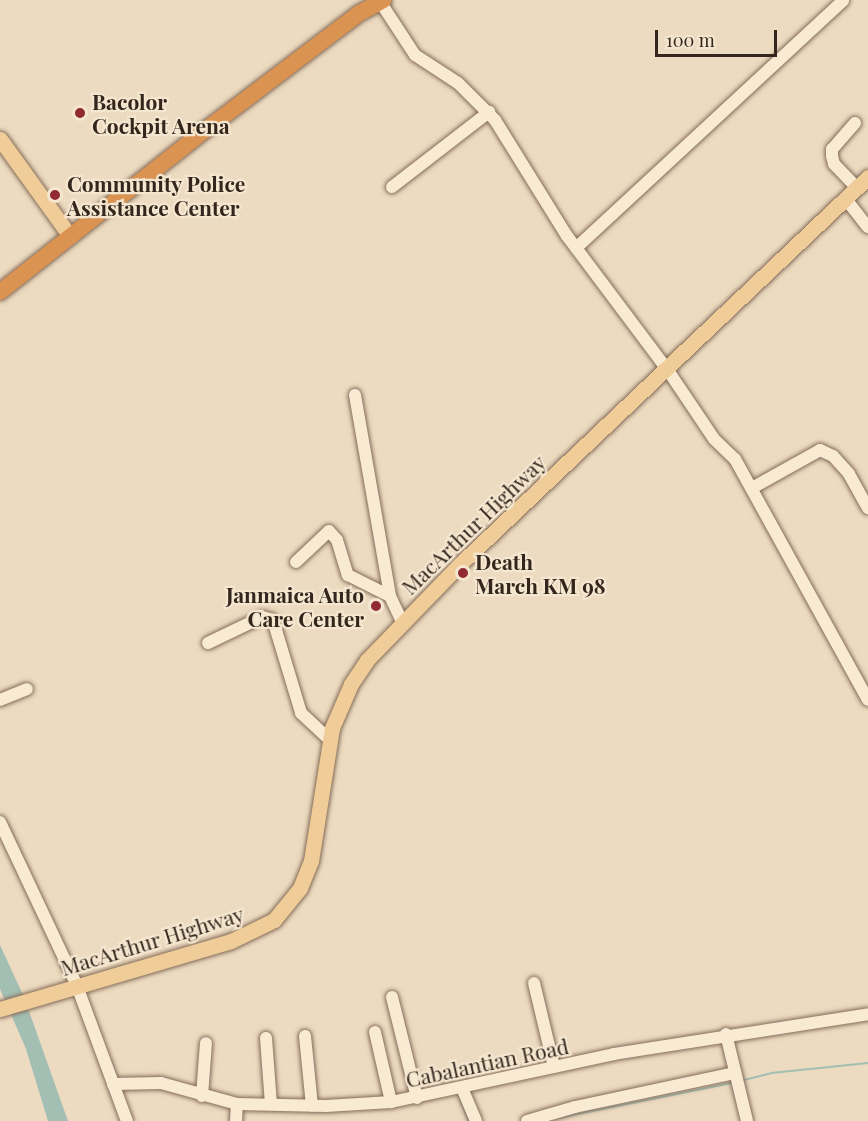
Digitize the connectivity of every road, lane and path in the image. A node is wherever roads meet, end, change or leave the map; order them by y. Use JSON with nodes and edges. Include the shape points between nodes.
{"nodes":[{"id":1,"x":843,"y":1,"type":"edge"},
{"id":2,"x":374,"y":3,"type":"edge"},
{"id":3,"x":489,"y":112,"type":"junction"},
{"id":4,"x":855,"y":123,"type":"dead end"},
{"id":5,"x":0,"y":139,"type":"edge"},
{"id":6,"x":392,"y":187,"type":"dead end"},
{"id":7,"x":857,"y":188,"type":"edge"},
{"id":8,"x":868,"y":227,"type":"edge"},
{"id":9,"x":70,"y":236,"type":"junction"},
{"id":10,"x":576,"y":248,"type":"junction"},
{"id":11,"x":0,"y":292,"type":"edge"},
{"id":12,"x":667,"y":369,"type":"junction"},
{"id":13,"x":355,"y":395,"type":"dead end"},
{"id":14,"x":752,"y":489,"type":"junction"},
{"id":15,"x":868,"y":508,"type":"edge"},
{"id":16,"x":296,"y":562,"type":"dead end"},
{"id":17,"x":390,"y":596,"type":"junction"},
{"id":18,"x":402,"y":622,"type":"junction"},
{"id":19,"x":208,"y":643,"type":"dead end"},
{"id":20,"x":27,"y":689,"type":"dead end"},
{"id":21,"x":0,"y":700,"type":"edge"},
{"id":22,"x":868,"y":700,"type":"edge"},
{"id":23,"x":330,"y":740,"type":"junction"},
{"id":24,"x":0,"y":822,"type":"edge"},
{"id":25,"x":534,"y":983,"type":"dead end"},
{"id":26,"x":75,"y":987,"type":"junction"},
{"id":27,"x":392,"y":997,"type":"dead end"},
{"id":28,"x":0,"y":1009,"type":"edge"},
{"id":29,"x":868,"y":1014,"type":"edge"},
{"id":30,"x":375,"y":1032,"type":"dead end"},
{"id":31,"x":726,"y":1034,"type":"junction"},
{"id":32,"x":305,"y":1036,"type":"dead end"},
{"id":33,"x":266,"y":1038,"type":"dead end"},
{"id":34,"x":206,"y":1042,"type":"dead end"},
{"id":35,"x":554,"y":1067,"type":"junction"},
{"id":36,"x":736,"y":1075,"type":"junction"},
{"id":37,"x":113,"y":1084,"type":"junction"},
{"id":38,"x":462,"y":1088,"type":"junction"},
{"id":39,"x":202,"y":1096,"type":"junction"},
{"id":40,"x":417,"y":1098,"type":"junction"},
{"id":41,"x":391,"y":1102,"type":"junction"},
{"id":42,"x":237,"y":1104,"type":"junction"},
{"id":43,"x":271,"y":1104,"type":"junction"},
{"id":44,"x":312,"y":1106,"type":"junction"},
{"id":45,"x":127,"y":1121,"type":"edge"},
{"id":46,"x":236,"y":1121,"type":"edge"},
{"id":47,"x":476,"y":1121,"type":"edge"},
{"id":48,"x":527,"y":1121,"type":"edge"},
{"id":49,"x":747,"y":1121,"type":"edge"}],
"edges":[{"from":1,"to":10,"type":"street"},
{"from":2,"to":3,"type":"street","via":[[415,55],[458,83]]},
{"from":2,"to":9,"type":"highway"},
{"from":3,"to":6,"type":"street"},
{"from":3,"to":10,"type":"street"},
{"from":4,"to":7,"type":"street","via":[[832,149],[832,156],[834,164]]},
{"from":5,"to":9,"type":"main road"},
{"from":7,"to":8,"type":"street"},
{"from":7,"to":12,"type":"main road","name":"MacArthur Highway"},
{"from":9,"to":11,"type":"highway"},
{"from":10,"to":12,"type":"street"},
{"from":12,"to":14,"type":"street","via":[[714,440],[735,459]]},
{"from":12,"to":18,"type":"main road","name":"MacArthur Highway"},
{"from":13,"to":17,"type":"street"},
{"from":14,"to":15,"type":"street","via":[[820,450],[833,456],[849,474]]},
{"from":14,"to":22,"type":"street"},
{"from":16,"to":17,"type":"street","via":[[329,531],[337,540],[348,575]]},
{"from":17,"to":18,"type":"street"},
{"from":18,"to":23,"type":"main road","name":"MacArthur Highway","via":[[351,684]]},
{"from":19,"to":23,"type":"street","via":[[262,617],[273,620],[301,713]]},
{"from":20,"to":21,"type":"street"},
{"from":23,"to":26,"type":"main road","name":"MacArthur Highway","via":[[311,861],[300,888],[274,920],[231,941]]},
{"from":24,"to":26,"type":"street"},
{"from":25,"to":35,"type":"street"},
{"from":26,"to":28,"type":"main road","name":"MacArthur Highway"},
{"from":26,"to":37,"type":"street"},
{"from":27,"to":40,"type":"street"},
{"from":29,"to":31,"type":"street","name":"Cabalantian Road"},
{"from":30,"to":41,"type":"street"},
{"from":31,"to":35,"type":"street","name":"Cabalantian Road"},
{"from":31,"to":36,"type":"street"},
{"from":32,"to":44,"type":"street"},
{"from":33,"to":43,"type":"street"},
{"from":34,"to":39,"type":"street"},
{"from":35,"to":38,"type":"street","name":"Cabalantian Road"},
{"from":36,"to":48,"type":"street","via":[[574,1107]]},
{"from":36,"to":49,"type":"street"},
{"from":37,"to":39,"type":"street","name":"Cabalantian Road","via":[[161,1083]]},
{"from":37,"to":45,"type":"street"},
{"from":38,"to":40,"type":"street","name":"Cabalantian Road"},
{"from":38,"to":47,"type":"street"},
{"from":39,"to":42,"type":"street","name":"Cabalantian Road"},
{"from":40,"to":41,"type":"street","name":"Cabalantian Road"},
{"from":41,"to":44,"type":"street","name":"Cabalantian Road"},
{"from":42,"to":43,"type":"street","name":"Cabalantian Road"},
{"from":42,"to":46,"type":"street"},
{"from":43,"to":44,"type":"street","name":"Cabalantian Road"}]}
